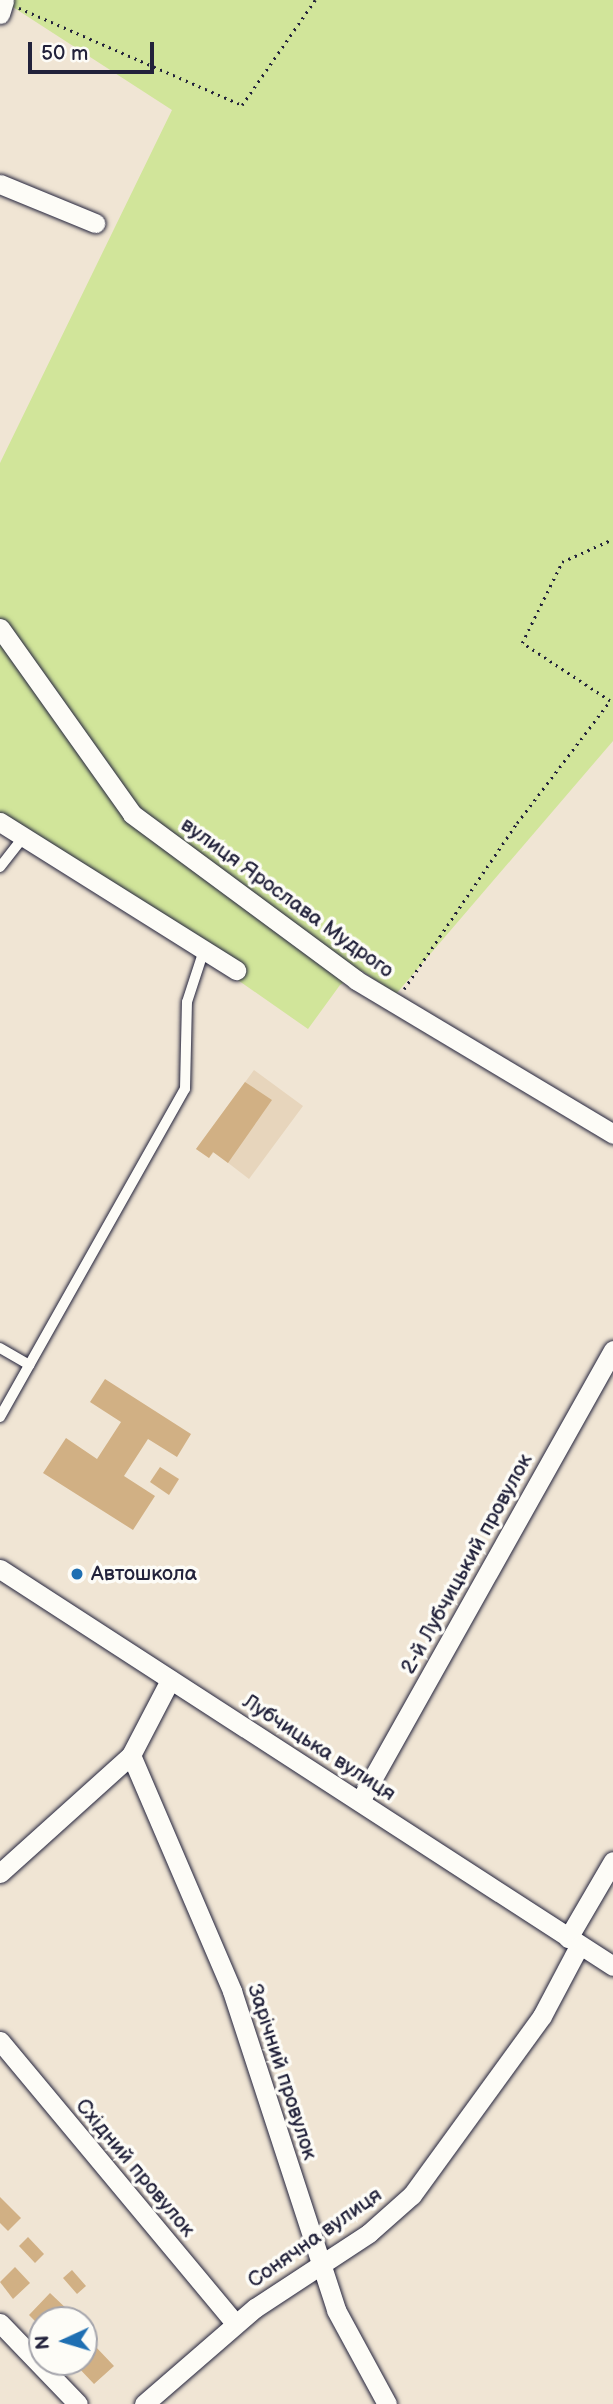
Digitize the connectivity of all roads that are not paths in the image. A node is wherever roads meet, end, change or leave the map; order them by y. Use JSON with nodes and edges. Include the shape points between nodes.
{"nodes":[{"id":1,"x":4,"y":1,"type":"edge"},
{"id":2,"x":0,"y":14,"type":"edge"},
{"id":3,"x":0,"y":184,"type":"edge"},
{"id":4,"x":94,"y":223,"type":"dead end"},
{"id":5,"x":0,"y":628,"type":"edge"},
{"id":6,"x":0,"y":822,"type":"edge"},
{"id":7,"x":23,"y":838,"type":"junction"},
{"id":8,"x":0,"y":867,"type":"edge"},
{"id":9,"x":204,"y":950,"type":"junction"},
{"id":10,"x":236,"y":970,"type":"dead end"},
{"id":11,"x":613,"y":1134,"type":"edge"},
{"id":12,"x":0,"y":1348,"type":"edge"},
{"id":13,"x":613,"y":1350,"type":"edge"},
{"id":14,"x":30,"y":1364,"type":"junction"},
{"id":15,"x":0,"y":1417,"type":"edge"},
{"id":16,"x":0,"y":1569,"type":"edge"},
{"id":17,"x":170,"y":1680,"type":"junction"},
{"id":18,"x":131,"y":1755,"type":"junction"},
{"id":19,"x":360,"y":1801,"type":"junction"},
{"id":20,"x":613,"y":1861,"type":"edge"},
{"id":21,"x":2,"y":1868,"type":"edge"},
{"id":22,"x":573,"y":1942,"type":"junction"},
{"id":23,"x":613,"y":1966,"type":"edge"},
{"id":24,"x":0,"y":2041,"type":"edge"},
{"id":25,"x":320,"y":2264,"type":"junction"},
{"id":26,"x":0,"y":2323,"type":"edge"},
{"id":27,"x":236,"y":2324,"type":"junction"},
{"id":28,"x":78,"y":2404,"type":"edge"},
{"id":29,"x":144,"y":2404,"type":"edge"},
{"id":30,"x":387,"y":2404,"type":"edge"}],
"edges":[{"from":1,"to":2,"type":"street"},
{"from":3,"to":4,"type":"street"},
{"from":5,"to":11,"type":"street","name":"вулиця Ярослава Мудрого","via":[[132,814],[394,1003]]},
{"from":6,"to":7,"type":"street"},
{"from":7,"to":8,"type":"lane"},
{"from":7,"to":9,"type":"street"},
{"from":9,"to":10,"type":"street"},
{"from":9,"to":14,"type":"lane","via":[[187,1002],[185,1089]]},
{"from":12,"to":14,"type":"lane"},
{"from":13,"to":19,"type":"street","name":"2-й Лубчицький провулок"},
{"from":14,"to":15,"type":"lane"},
{"from":16,"to":17,"type":"street","name":"Лубчицька вулиця"},
{"from":17,"to":18,"type":"street"},
{"from":17,"to":19,"type":"street","name":"Лубчицька вулиця"},
{"from":18,"to":21,"type":"street"},
{"from":18,"to":25,"type":"street","name":"Зарічний провулок","via":[[232,1991]]},
{"from":19,"to":22,"type":"street","name":"Лубчицька вулиця"},
{"from":20,"to":22,"type":"street","name":"Сонячна вулиця"},
{"from":22,"to":23,"type":"street","name":"Лубчицька вулиця"},
{"from":22,"to":25,"type":"street","name":"Сонячна вулиця","via":[[542,2016],[412,2195]]},
{"from":24,"to":27,"type":"street","name":"Східний провулок"},
{"from":25,"to":27,"type":"street","name":"Сонячна вулиця"},
{"from":25,"to":30,"type":"street","name":"Зарічний провулок","via":[[355,2354]]},
{"from":26,"to":28,"type":"street"},
{"from":27,"to":29,"type":"street","name":"Сонячна вулиця"}]}
